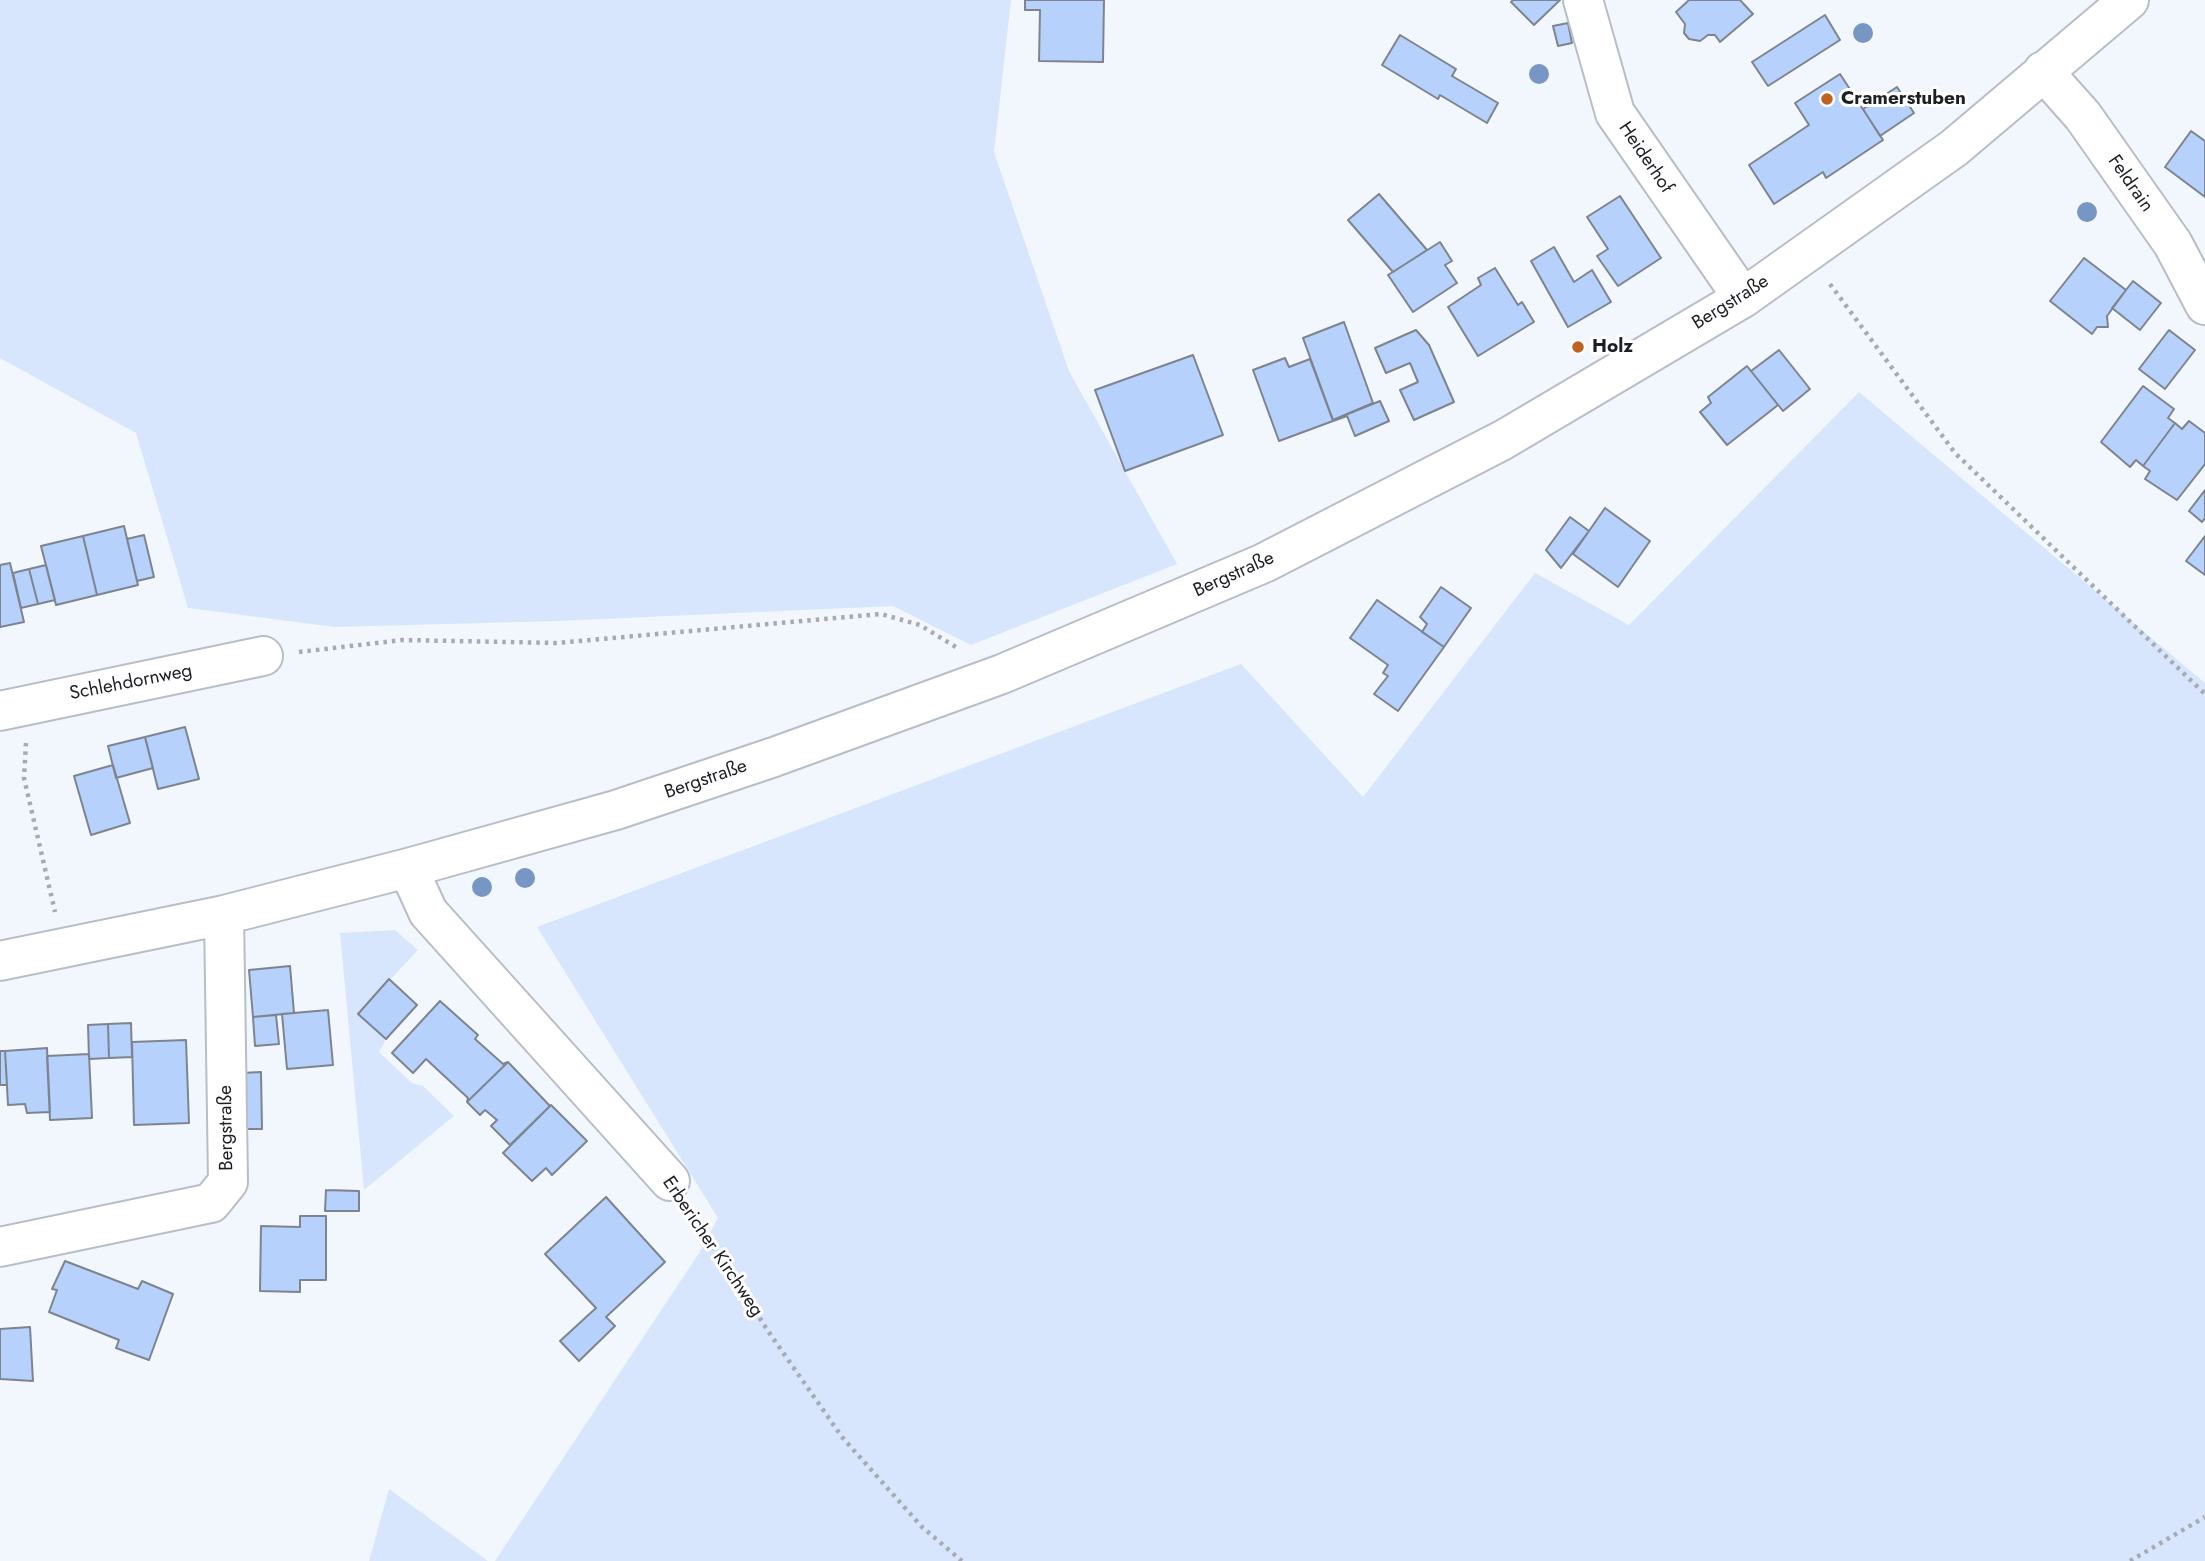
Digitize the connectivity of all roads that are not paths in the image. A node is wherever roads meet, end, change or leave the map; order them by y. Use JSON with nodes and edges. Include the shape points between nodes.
{"nodes":[{"id":1,"x":1583,"y":0,"type":"edge"},
{"id":2,"x":2129,"y":0,"type":"edge"},
{"id":3,"x":2043,"y":71,"type":"junction"},
{"id":4,"x":1743,"y":298,"type":"junction"},
{"id":5,"x":2205,"y":305,"type":"edge"},
{"id":6,"x":263,"y":656,"type":"road end"},
{"id":7,"x":15,"y":707,"type":"edge"},
{"id":8,"x":408,"y":869,"type":"junction"},
{"id":9,"x":224,"y":915,"type":"junction"},
{"id":10,"x":0,"y":961,"type":"edge"},
{"id":11,"x":670,"y":1181,"type":"road end"},
{"id":12,"x":0,"y":1247,"type":"edge"}],
"edges":[{"from":1,"to":4,"type":"street","name":"Heiderhof","via":[[1615,113]]},
{"from":2,"to":3,"type":"street","name":"Bergstraße"},
{"from":3,"to":4,"type":"street","name":"Bergstraße","via":[[1954,148]]},
{"from":3,"to":5,"type":"street","name":"Feldrain","via":[[2083,116],[2173,244]]},
{"from":4,"to":8,"type":"street","name":"Bergstraße","via":[[1503,440],[1264,563],[1002,674],[774,757],[616,810]]},
{"from":6,"to":7,"type":"street","name":"Schlehdornweg"},
{"from":8,"to":9,"type":"street","name":"Bergstraße"},
{"from":8,"to":11,"type":"street","name":"Erbericher Kirchweg","via":[[428,912]]},
{"from":9,"to":10,"type":"street","name":"Bergstraße"},
{"from":9,"to":12,"type":"street","name":"Bergstraße","via":[[228,1182],[211,1203]]}]}
